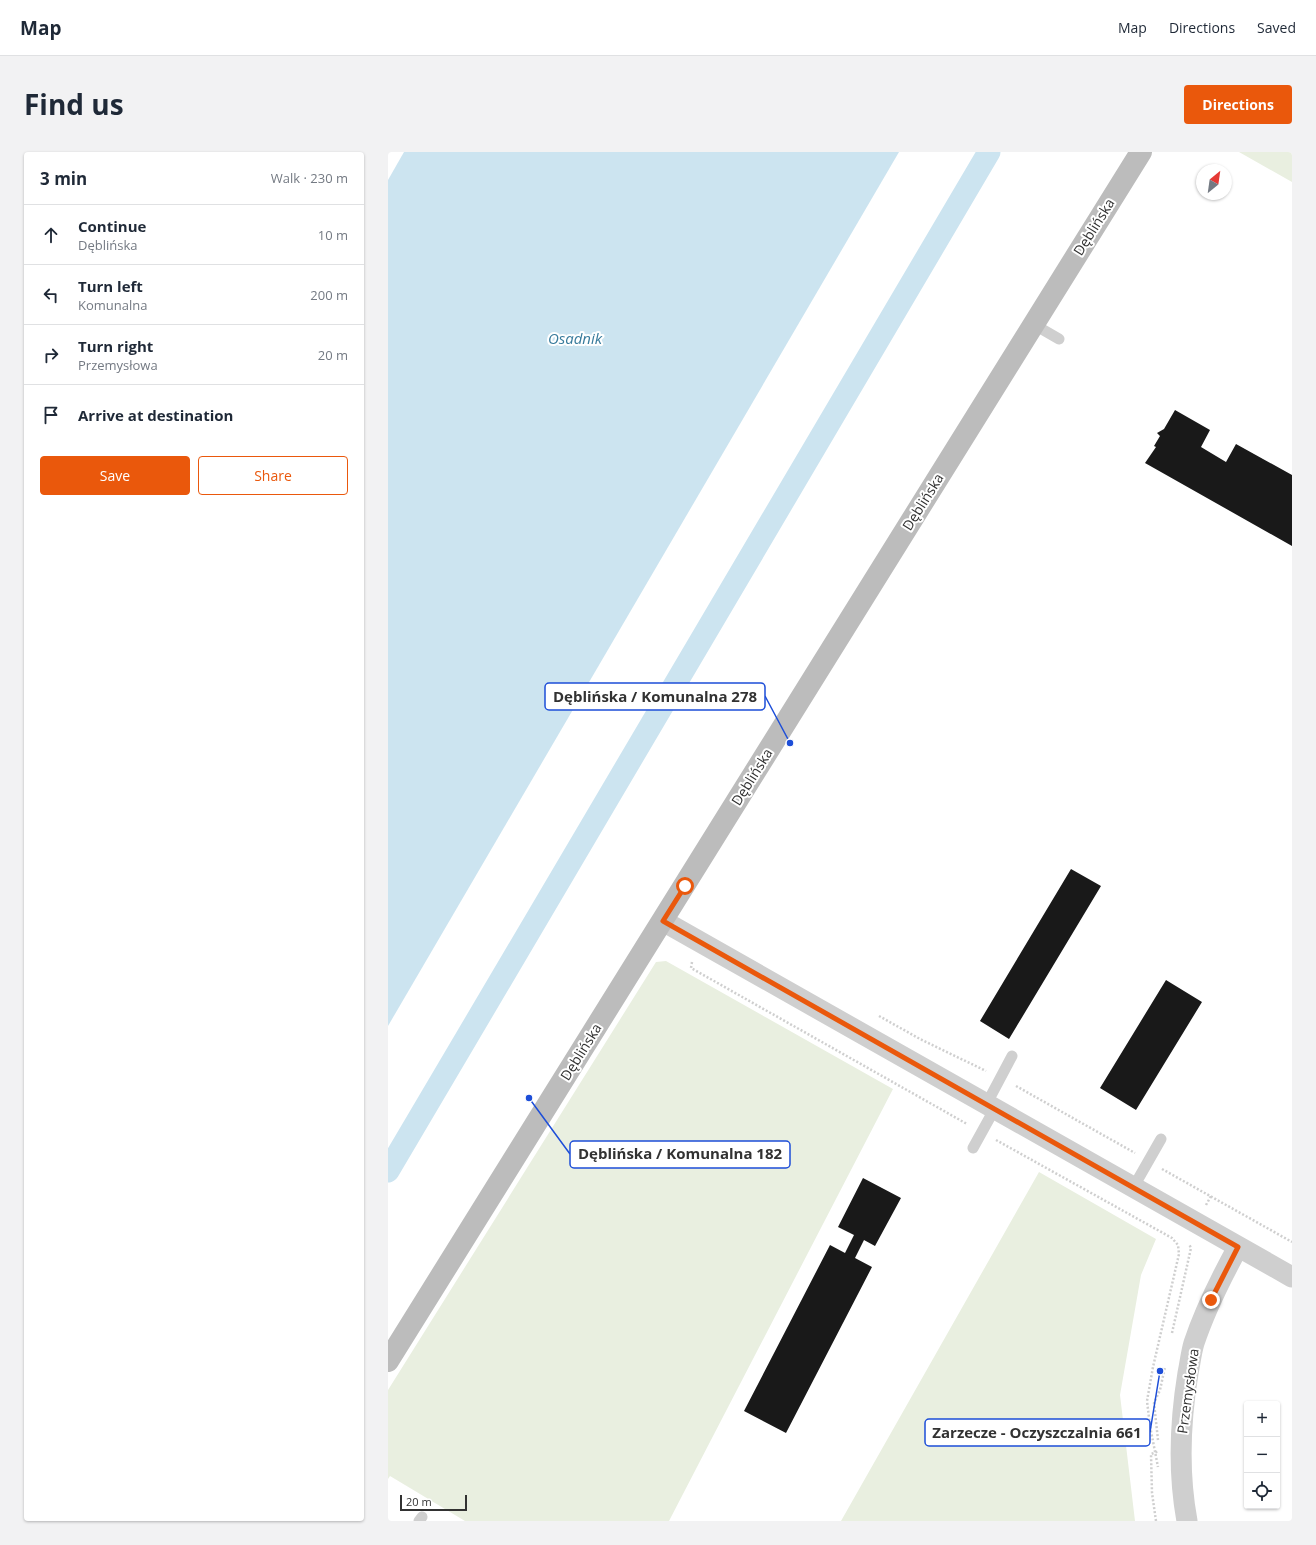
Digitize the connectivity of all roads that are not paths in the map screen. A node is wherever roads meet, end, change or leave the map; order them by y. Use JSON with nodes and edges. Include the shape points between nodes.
{"nodes":[{"id":1,"x":1141,"y":152,"type":"edge"},
{"id":2,"x":1034,"y":324,"type":"junction"},
{"id":3,"x":1058,"y":339,"type":"dead end"},
{"id":4,"x":663,"y":921,"type":"junction"},
{"id":5,"x":1012,"y":1056,"type":"dead end"},
{"id":6,"x":990,"y":1107,"type":"junction"},
{"id":7,"x":1160,"y":1139,"type":"dead end"},
{"id":8,"x":973,"y":1148,"type":"dead end"},
{"id":9,"x":1133,"y":1188,"type":"junction"},
{"id":10,"x":1238,"y":1247,"type":"junction"},
{"id":11,"x":1292,"y":1277,"type":"edge"},
{"id":12,"x":388,"y":1362,"type":"edge"},
{"id":13,"x":1187,"y":1521,"type":"edge"}],
"edges":[{"from":1,"to":2,"type":"main road","name":"Dęblińska"},
{"from":2,"to":3,"type":"lane"},
{"from":2,"to":4,"type":"main road","name":"Dęblińska"},
{"from":4,"to":6,"type":"street"},
{"from":4,"to":12,"type":"main road","name":"Dęblińska"},
{"from":5,"to":6,"type":"lane"},
{"from":6,"to":8,"type":"lane"},
{"from":6,"to":9,"type":"street"},
{"from":7,"to":9,"type":"lane"},
{"from":9,"to":10,"type":"street"},
{"from":10,"to":11,"type":"street"},
{"from":10,"to":13,"type":"street","name":"Przemysłowa","via":[[1211,1300],[1194,1345],[1184,1395],[1180,1445]]}]}
